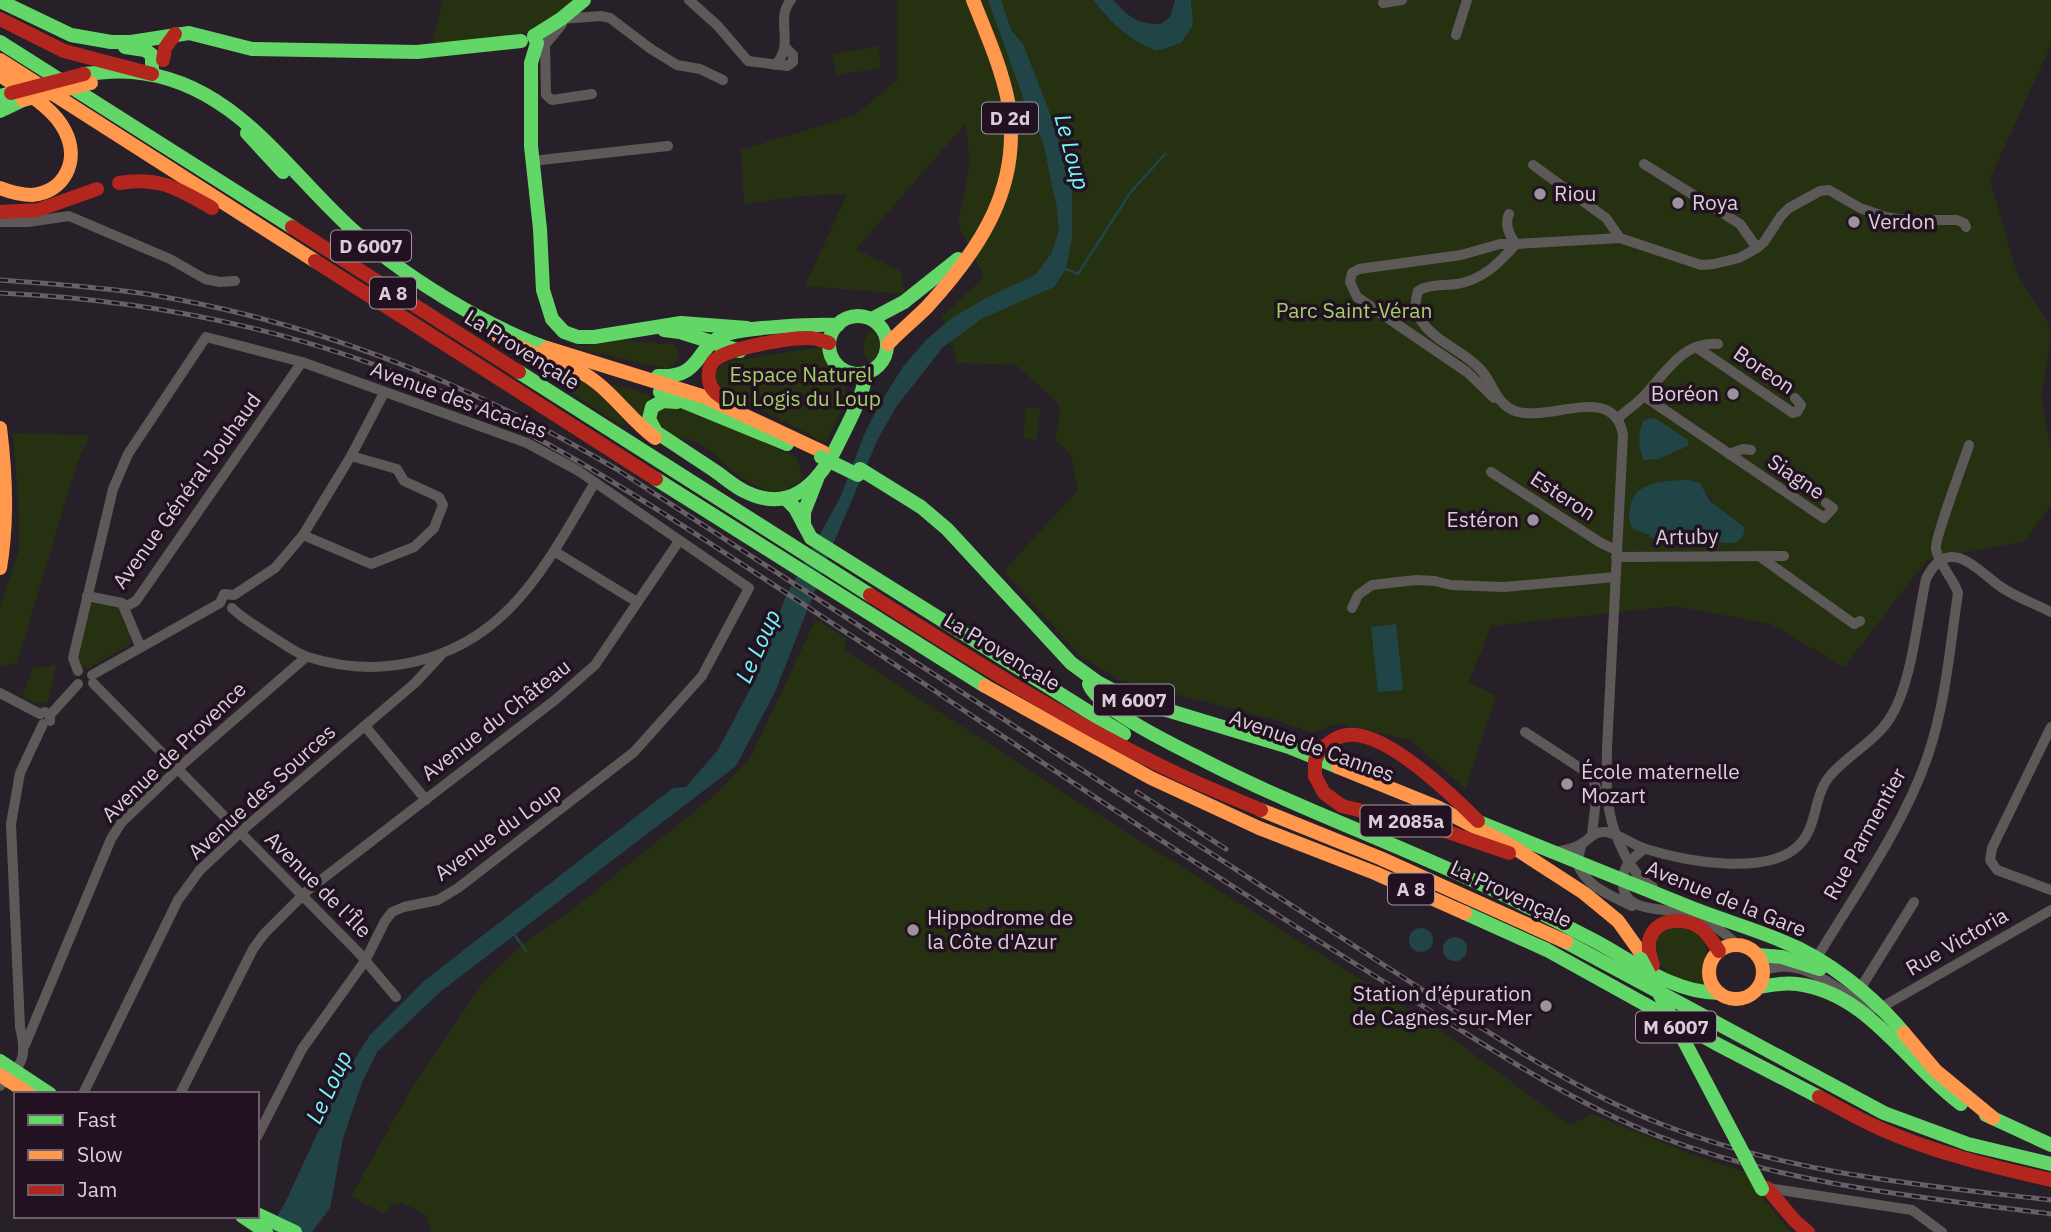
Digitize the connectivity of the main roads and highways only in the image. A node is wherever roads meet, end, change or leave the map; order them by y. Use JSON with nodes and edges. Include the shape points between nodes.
{"nodes":[{"id":1,"x":584,"y":0,"type":"edge"},
{"id":2,"x":973,"y":0,"type":"edge"},
{"id":3,"x":0,"y":1,"type":"edge"},
{"id":4,"x":0,"y":19,"type":"edge"},
{"id":5,"x":175,"y":34,"type":"junction"},
{"id":6,"x":150,"y":38,"type":"junction"},
{"id":7,"x":0,"y":42,"type":"edge"},
{"id":8,"x":111,"y":42,"type":"junction"},
{"id":9,"x":529,"y":48,"type":"junction"},
{"id":10,"x":0,"y":60,"type":"edge"},
{"id":11,"x":163,"y":60,"type":"junction"},
{"id":12,"x":152,"y":74,"type":"junction"},
{"id":13,"x":0,"y":75,"type":"edge"},
{"id":14,"x":87,"y":79,"type":"junction"},
{"id":15,"x":171,"y":79,"type":"junction"},
{"id":16,"x":11,"y":97,"type":"edge"},
{"id":17,"x":0,"y":105,"type":"edge"},
{"id":18,"x":0,"y":111,"type":"edge"},
{"id":19,"x":119,"y":183,"type":"dead end"},
{"id":20,"x":0,"y":188,"type":"edge"},
{"id":21,"x":97,"y":189,"type":"dead end"},
{"id":22,"x":0,"y":203,"type":"edge"},
{"id":23,"x":18,"y":210,"type":"junction"},
{"id":24,"x":0,"y":212,"type":"edge"},
{"id":25,"x":982,"y":236,"type":"junction"},
{"id":26,"x":300,"y":251,"type":"junction"},
{"id":27,"x":872,"y":319,"type":"junction"},
{"id":28,"x":704,"y":323,"type":"junction"},
{"id":29,"x":838,"y":325,"type":"junction"},
{"id":30,"x":749,"y":328,"type":"junction"},
{"id":31,"x":652,"y":329,"type":"junction"},
{"id":32,"x":692,"y":336,"type":"junction"},
{"id":33,"x":714,"y":343,"type":"junction"},
{"id":34,"x":830,"y":343,"type":"junction"},
{"id":35,"x":888,"y":344,"type":"junction"},
{"id":36,"x":740,"y":351,"type":"junction"},
{"id":37,"x":552,"y":359,"type":"junction"},
{"id":38,"x":704,"y":363,"type":"junction"},
{"id":39,"x":604,"y":365,"type":"junction"},
{"id":40,"x":847,"y":372,"type":"junction"},
{"id":41,"x":866,"y":373,"type":"junction"},
{"id":42,"x":690,"y":404,"type":"junction"},
{"id":43,"x":852,"y":411,"type":"junction"},
{"id":44,"x":754,"y":417,"type":"junction"},
{"id":45,"x":0,"y":428,"type":"edge"},
{"id":46,"x":822,"y":455,"type":"junction"},
{"id":47,"x":691,"y":457,"type":"junction"},
{"id":48,"x":859,"y":472,"type":"joint"},
{"id":49,"x":817,"y":479,"type":"junction"},
{"id":50,"x":894,"y":492,"type":"junction"},
{"id":51,"x":785,"y":499,"type":"junction"},
{"id":52,"x":809,"y":534,"type":"junction"},
{"id":53,"x":0,"y":568,"type":"edge"},
{"id":54,"x":1089,"y":684,"type":"junction"},
{"id":55,"x":1437,"y":807,"type":"junction"},
{"id":56,"x":1265,"y":812,"type":"junction"},
{"id":57,"x":1478,"y":821,"type":"junction"},
{"id":58,"x":1509,"y":853,"type":"junction"},
{"id":59,"x":1719,"y":951,"type":"junction"},
{"id":60,"x":1757,"y":955,"type":"junction"},
{"id":61,"x":1647,"y":963,"type":"junction"},
{"id":62,"x":1838,"y":974,"type":"junction"},
{"id":63,"x":1759,"y":987,"type":"junction"},
{"id":64,"x":1719,"y":993,"type":"junction"},
{"id":65,"x":0,"y":1061,"type":"edge"},
{"id":66,"x":6,"y":1078,"type":"edge"},
{"id":67,"x":26,"y":1092,"type":"edge"},
{"id":68,"x":44,"y":1092,"type":"edge"},
{"id":69,"x":1993,"y":1118,"type":"junction"},
{"id":70,"x":2051,"y":1144,"type":"edge"},
{"id":71,"x":2051,"y":1164,"type":"edge"},
{"id":72,"x":2051,"y":1180,"type":"edge"},
{"id":73,"x":1765,"y":1188,"type":"junction"},
{"id":74,"x":253,"y":1218,"type":"edge"},
{"id":75,"x":255,"y":1218,"type":"edge"},
{"id":76,"x":293,"y":1231,"type":"edge"},
{"id":77,"x":266,"y":1232,"type":"edge"},
{"id":78,"x":1800,"y":1232,"type":"edge"},
{"id":79,"x":1808,"y":1232,"type":"edge"}],
"edges":[{"from":1,"to":9,"type":"main road"},
{"from":2,"to":25,"type":"main road","number":"D 2d","via":[[998,66],[1012,126],[1005,193]]},
{"from":3,"to":8,"type":"main road","via":[[71,36]]},
{"from":4,"to":12,"type":"main road","via":[[64,51]]},
{"from":5,"to":6,"type":"main road"},
{"from":5,"to":9,"type":"main road","via":[[252,48],[416,52]]},
{"from":5,"to":11,"type":"main road"},
{"from":6,"to":8,"type":"main road"},
{"from":6,"to":11,"type":"main road"},
{"from":7,"to":56,"type":"main road","name":"La Provençale","number":"A 8","via":[[1003,678],[1177,774]]},
{"from":8,"to":12,"type":"main road","via":[[148,50],[154,60]]},
{"from":9,"to":31,"type":"main road","via":[[532,161],[543,290],[552,319],[564,332],[578,337]]},
{"from":10,"to":26,"type":"main road","name":"La Provençale","number":"A 8"},
{"from":11,"to":15,"type":"main road"},
{"from":12,"to":14,"type":"main road","number":"D 6007","via":[[113,71]]},
{"from":12,"to":15,"type":"main road","number":"D 6007"},
{"from":13,"to":20,"type":"main road","via":[[46,108],[64,129],[71,151],[66,175],[53,189],[31,196]]},
{"from":14,"to":16,"type":"main road","number":"D 6007","bridge":true},
{"from":14,"to":37,"type":"main road","name":"Avenue de Cannes","number":"D 6007","via":[[156,85],[184,92],[218,109],[376,260],[516,346]]},
{"from":15,"to":39,"type":"main road","number":"D 6007","via":[[204,91],[240,114],[350,227],[398,266],[516,335]]},
{"from":16,"to":17,"type":"main road","number":"D 6007"},
{"from":16,"to":18,"type":"main road"},
{"from":19,"to":26,"type":"main road","via":[[155,179]]},
{"from":21,"to":23,"type":"main road","via":[[38,210]]},
{"from":22,"to":23,"type":"main road"},
{"from":23,"to":24,"type":"main road"},
{"from":25,"to":27,"type":"main road","number":"D 2d","via":[[925,287],[885,316]]},
{"from":25,"to":35,"type":"main road","number":"D 2d","via":[[930,304]]},
{"from":26,"to":72,"type":"main road","name":"La Provençale","number":"A 8","via":[[862,610],[998,694],[1151,778],[1547,950],[1881,1129],[1975,1161]]},
{"from":27,"to":29,"type":"main road","via":[[855,316]]},
{"from":27,"to":35,"type":"main road"},
{"from":28,"to":30,"type":"main road"},
{"from":28,"to":31,"type":"main road"},
{"from":28,"to":32,"type":"main road"},
{"from":28,"to":33,"type":"main road"},
{"from":29,"to":30,"type":"main road"},
{"from":29,"to":34,"type":"main road"},
{"from":30,"to":33,"type":"main road","via":[[728,333]]},
{"from":31,"to":32,"type":"main road"},
{"from":32,"to":33,"type":"main road"},
{"from":32,"to":38,"type":"main road"},
{"from":33,"to":36,"type":"main road"},
{"from":33,"to":38,"type":"main road"},
{"from":34,"to":36,"type":"main road","via":[[809,338]]},
{"from":34,"to":40,"type":"main road","via":[[832,357]]},
{"from":35,"to":41,"type":"main road","via":[[884,360]]},
{"from":36,"to":38,"type":"main road"},
{"from":37,"to":42,"type":"main road","name":"Avenue de Cannes","number":"D 6007"},
{"from":37,"to":47,"type":"main road","via":[[586,373],[642,428]]},
{"from":38,"to":39,"type":"main road","via":[[667,377]]},
{"from":38,"to":44,"type":"main road","via":[[715,393]]},
{"from":39,"to":44,"type":"main road","name":"Avenue de Cannes","number":"D 6007"},
{"from":40,"to":41,"type":"main road"},
{"from":40,"to":43,"type":"main road"},
{"from":41,"to":43,"type":"main road"},
{"from":42,"to":46,"type":"main road","name":"Avenue de Cannes","number":"D 6007"},
{"from":42,"to":47,"type":"main road","via":[[659,402],[650,410],[649,419],[656,432]]},
{"from":43,"to":49,"type":"main road"},
{"from":44,"to":46,"type":"main road","name":"Avenue de Cannes","number":"D 6007"},
{"from":45,"to":53,"type":"main road","via":[[6,493]]},
{"from":46,"to":48,"type":"main road","name":"Avenue de Cannes","number":"D 6007","bridge":true},
{"from":47,"to":51,"type":"main road","via":[[753,496]]},
{"from":48,"to":50,"type":"main road","name":"Avenue de Cannes","number":"M 6007"},
{"from":49,"to":51,"type":"main road"},
{"from":49,"to":52,"type":"main road","via":[[804,512]]},
{"from":50,"to":54,"type":"main road","name":"Avenue de Cannes","number":"M 6007","via":[[941,532],[1042,646]]},
{"from":50,"to":55,"type":"main road","name":"Avenue de Cannes","number":"M 6007","via":[[947,529],[1071,663],[1110,690],[1289,747]]},
{"from":51,"to":52,"type":"main road"},
{"from":52,"to":56,"type":"main road","via":[[1123,733]]},
{"from":54,"to":58,"type":"main road","name":"Avenue de Cannes","number":"M 6007","via":[[1142,711],[1286,754],[1455,824]]},
{"from":54,"to":64,"type":"main road","via":[[1092,694],[1114,710],[1244,781],[1479,883],[1680,987]]},
{"from":55,"to":57,"type":"main road","name":"Avenue de la Gare"},
{"from":55,"to":61,"type":"main road","name":"Avenue de Cannes","number":"M 6007","via":[[1513,847],[1584,893],[1618,921]]},
{"from":56,"to":71,"type":"main road","name":"La Provençale","number":"A 8","via":[[1553,935],[1884,1113],[1968,1144]]},
{"from":57,"to":58,"type":"main road","number":"M 2085a","bridge":true,"via":[[1415,765],[1378,741],[1345,736],[1330,741],[1315,761],[1315,776],[1324,793],[1342,806],[1445,831]]},
{"from":57,"to":62,"type":"main road","name":"Avenue de la Gare","number":"M 2085a","via":[[1783,941]]},
{"from":58,"to":61,"type":"main road","name":"Avenue de Cannes","number":"M 6007","via":[[1610,921]]},
{"from":59,"to":60,"type":"main road","via":[[1737,945]]},
{"from":59,"to":61,"type":"main road","via":[[1702,929],[1673,921],[1652,933]]},
{"from":59,"to":64,"type":"main road","via":[[1709,971]]},
{"from":60,"to":62,"type":"main road","via":[[1782,957]]},
{"from":60,"to":63,"type":"main road","via":[[1764,970]]},
{"from":61,"to":73,"type":"main road","name":"Avenue de Cannes","number":"M 6007","bridge":true},
{"from":61,"to":73,"type":"main road","name":"Avenue de Cannes","number":"M 6007","bridge":true},
{"from":62,"to":69,"type":"main road","name":"Avenue de la Gare","number":"M 2085a","via":[[1882,1007],[1936,1071]]},
{"from":63,"to":64,"type":"main road","via":[[1740,1000]]},
{"from":63,"to":69,"type":"main road","name":"Avenue de la Gare","via":[[1798,984],[1840,1001],[1887,1033],[1942,1090]]},
{"from":65,"to":66,"type":"main road"},
{"from":66,"to":67,"type":"main road"},
{"from":66,"to":68,"type":"main road"},
{"from":69,"to":70,"type":"main road","name":"Avenue de la Gare"},
{"from":73,"to":78,"type":"main road","name":"Avenue de Cannes","number":"M 6007"},
{"from":73,"to":79,"type":"main road","name":"Avenue de Cannes","number":"M 6007"},
{"from":74,"to":77,"type":"main road"},
{"from":75,"to":76,"type":"main road"}]}
